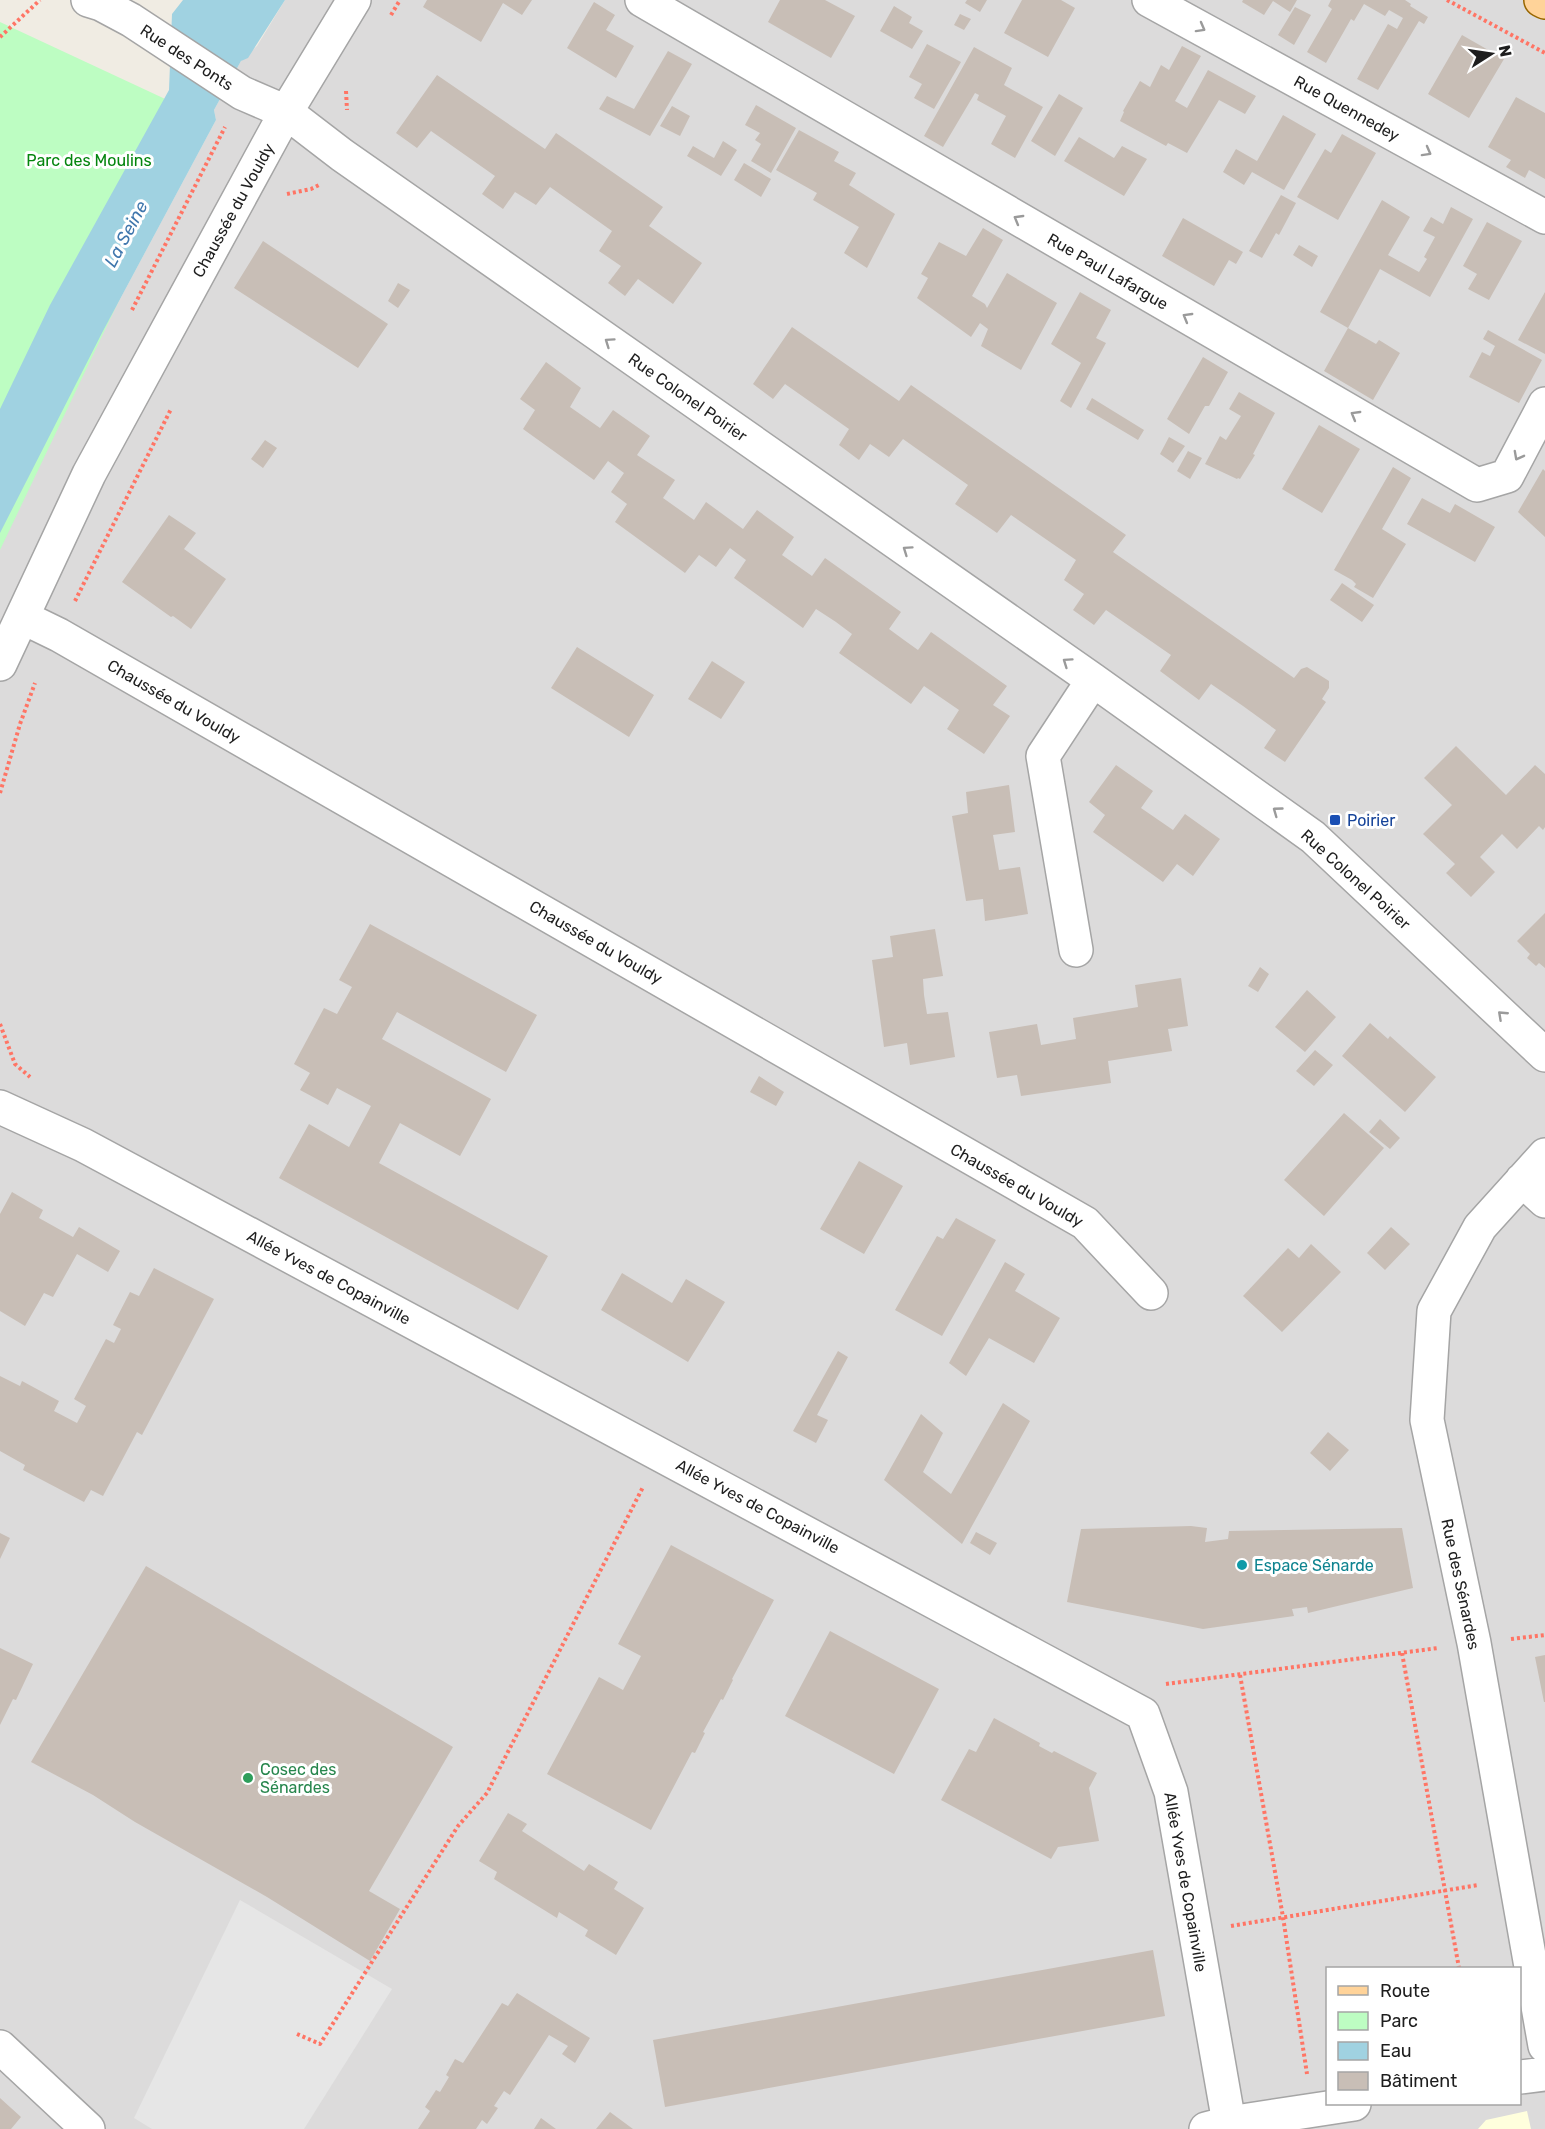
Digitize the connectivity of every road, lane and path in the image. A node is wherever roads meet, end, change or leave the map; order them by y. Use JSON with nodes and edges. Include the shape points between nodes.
{"nodes":[{"id":1,"x":40,"y":0,"type":"edge"},
{"id":2,"x":88,"y":0,"type":"edge"},
{"id":3,"x":354,"y":0,"type":"edge"},
{"id":4,"x":400,"y":0,"type":"edge"},
{"id":5,"x":642,"y":0,"type":"edge"},
{"id":6,"x":1149,"y":0,"type":"edge"},
{"id":7,"x":1447,"y":0,"type":"edge"},
{"id":8,"x":1540,"y":0,"type":"edge"},
{"id":9,"x":1545,"y":2,"type":"edge"},
{"id":10,"x":388,"y":20,"type":"dead end"},
{"id":11,"x":0,"y":37,"type":"edge"},
{"id":12,"x":1545,"y":53,"type":"edge"},
{"id":13,"x":346,"y":90,"type":"dead end"},
{"id":14,"x":286,"y":112,"type":"junction"},
{"id":15,"x":342,"y":155,"type":"junction"},
{"id":16,"x":281,"y":202,"type":"dead end"},
{"id":17,"x":1545,"y":217,"type":"edge"},
{"id":18,"x":1545,"y":404,"type":"edge"},
{"id":19,"x":172,"y":407,"type":"dead end"},
{"id":20,"x":22,"y":617,"type":"junction"},
{"id":21,"x":59,"y":635,"type":"junction"},
{"id":22,"x":0,"y":664,"type":"edge"},
{"id":23,"x":1093,"y":680,"type":"junction"},
{"id":24,"x":0,"y":793,"type":"edge"},
{"id":25,"x":1076,"y":950,"type":"dead end"},
{"id":26,"x":0,"y":1024,"type":"edge"},
{"id":27,"x":1545,"y":1055,"type":"edge"},
{"id":28,"x":31,"y":1077,"type":"dead end"},
{"id":29,"x":0,"y":1107,"type":"edge"},
{"id":30,"x":1545,"y":1155,"type":"edge"},
{"id":31,"x":1534,"y":1190,"type":"edge"},
{"id":32,"x":1151,"y":1293,"type":"dead end"},
{"id":33,"x":660,"y":1454,"type":"junction"},
{"id":34,"x":1473,"y":1643,"type":"junction"},
{"id":35,"x":1402,"y":1653,"type":"junction"},
{"id":36,"x":1239,"y":1675,"type":"junction"},
{"id":37,"x":1168,"y":1684,"type":"dead end"},
{"id":38,"x":1515,"y":1878,"type":"junction"},
{"id":39,"x":1445,"y":1890,"type":"junction"},
{"id":40,"x":1283,"y":1917,"type":"junction"},
{"id":41,"x":1195,"y":1931,"type":"junction"},
{"id":42,"x":1459,"y":1967,"type":"edge"},
{"id":43,"x":297,"y":2034,"type":"dead end"},
{"id":44,"x":1545,"y":2046,"type":"edge"},
{"id":45,"x":0,"y":2047,"type":"edge"},
{"id":46,"x":1545,"y":2074,"type":"edge"},
{"id":47,"x":1521,"y":2078,"type":"edge"},
{"id":48,"x":1342,"y":2105,"type":"edge"},
{"id":49,"x":1312,"y":2110,"type":"junction"},
{"id":50,"x":1218,"y":2126,"type":"edge"},
{"id":51,"x":88,"y":2129,"type":"edge"}],
"edges":[{"from":1,"to":11,"type":"path"},
{"from":2,"to":14,"type":"street","name":"Rue des Ponts","via":[[131,20],[242,93]]},
{"from":3,"to":14,"type":"street","name":"Chaussée du Vouldy"},
{"from":4,"to":10,"type":"path"},
{"from":18,"to":5,"type":"street","name":"Rue Paul Lafargue","one_way":true,"via":[[1507,476],[1477,485]]},
{"from":6,"to":17,"type":"street","name":"Rue Quennedey","one_way":true},
{"from":7,"to":12,"type":"path"},
{"from":8,"to":9,"type":"main road"},
{"from":13,"to":15,"type":"path","via":[[348,114],[356,132]]},
{"from":14,"to":15,"type":"street","name":"Rue Colonel Poirier"},
{"from":14,"to":20,"type":"street","name":"Chaussée du Vouldy","via":[[89,474]]},
{"from":15,"to":16,"type":"path","via":[[325,182],[288,193]]},
{"from":23,"to":15,"type":"street","name":"Rue Colonel Poirier","one_way":true},
{"from":19,"to":21,"type":"path"},
{"from":20,"to":21,"type":"street","name":"Chaussée du Vouldy"},
{"from":20,"to":22,"type":"street","name":"Chaussée du Vouldy"},
{"from":21,"to":24,"type":"path","via":[[36,681]]},
{"from":21,"to":32,"type":"street","name":"Chaussée du Vouldy","via":[[1085,1223]]},
{"from":23,"to":25,"type":"street","via":[[1043,756]]},
{"from":27,"to":23,"type":"street","name":"Rue Colonel Poirier","one_way":true,"via":[[1313,837]]},
{"from":26,"to":28,"type":"path","via":[[15,1064]]},
{"from":29,"to":33,"type":"street","name":"Allée Yves de Copainville","via":[[83,1145]]},
{"from":30,"to":31,"type":"street","name":"Rue des Sénardes"},
{"from":31,"to":34,"type":"street","name":"Rue des Sénardes","via":[[1480,1227],[1434,1311],[1427,1420]]},
{"from":33,"to":41,"type":"street","name":"Allée Yves de Copainville","via":[[1143,1714],[1170,1792]]},
{"from":33,"to":43,"type":"path","via":[[486,1793],[458,1826],[320,2044]]},
{"from":34,"to":35,"type":"path"},
{"from":34,"to":38,"type":"street","name":"Rue des Sénardes"},
{"from":35,"to":36,"type":"path"},
{"from":35,"to":39,"type":"path"},
{"from":36,"to":37,"type":"path"},
{"from":36,"to":40,"type":"path"},
{"from":38,"to":39,"type":"path"},
{"from":38,"to":44,"type":"street","name":"Rue des Sénardes"},
{"from":39,"to":40,"type":"path"},
{"from":39,"to":42,"type":"path"},
{"from":40,"to":41,"type":"path"},
{"from":40,"to":49,"type":"path"},
{"from":41,"to":50,"type":"street","name":"Allée Yves de Copainville"},
{"from":45,"to":51,"type":"street"},
{"from":46,"to":47,"type":"street"},
{"from":48,"to":49,"type":"street"},
{"from":49,"to":50,"type":"street"}]}
